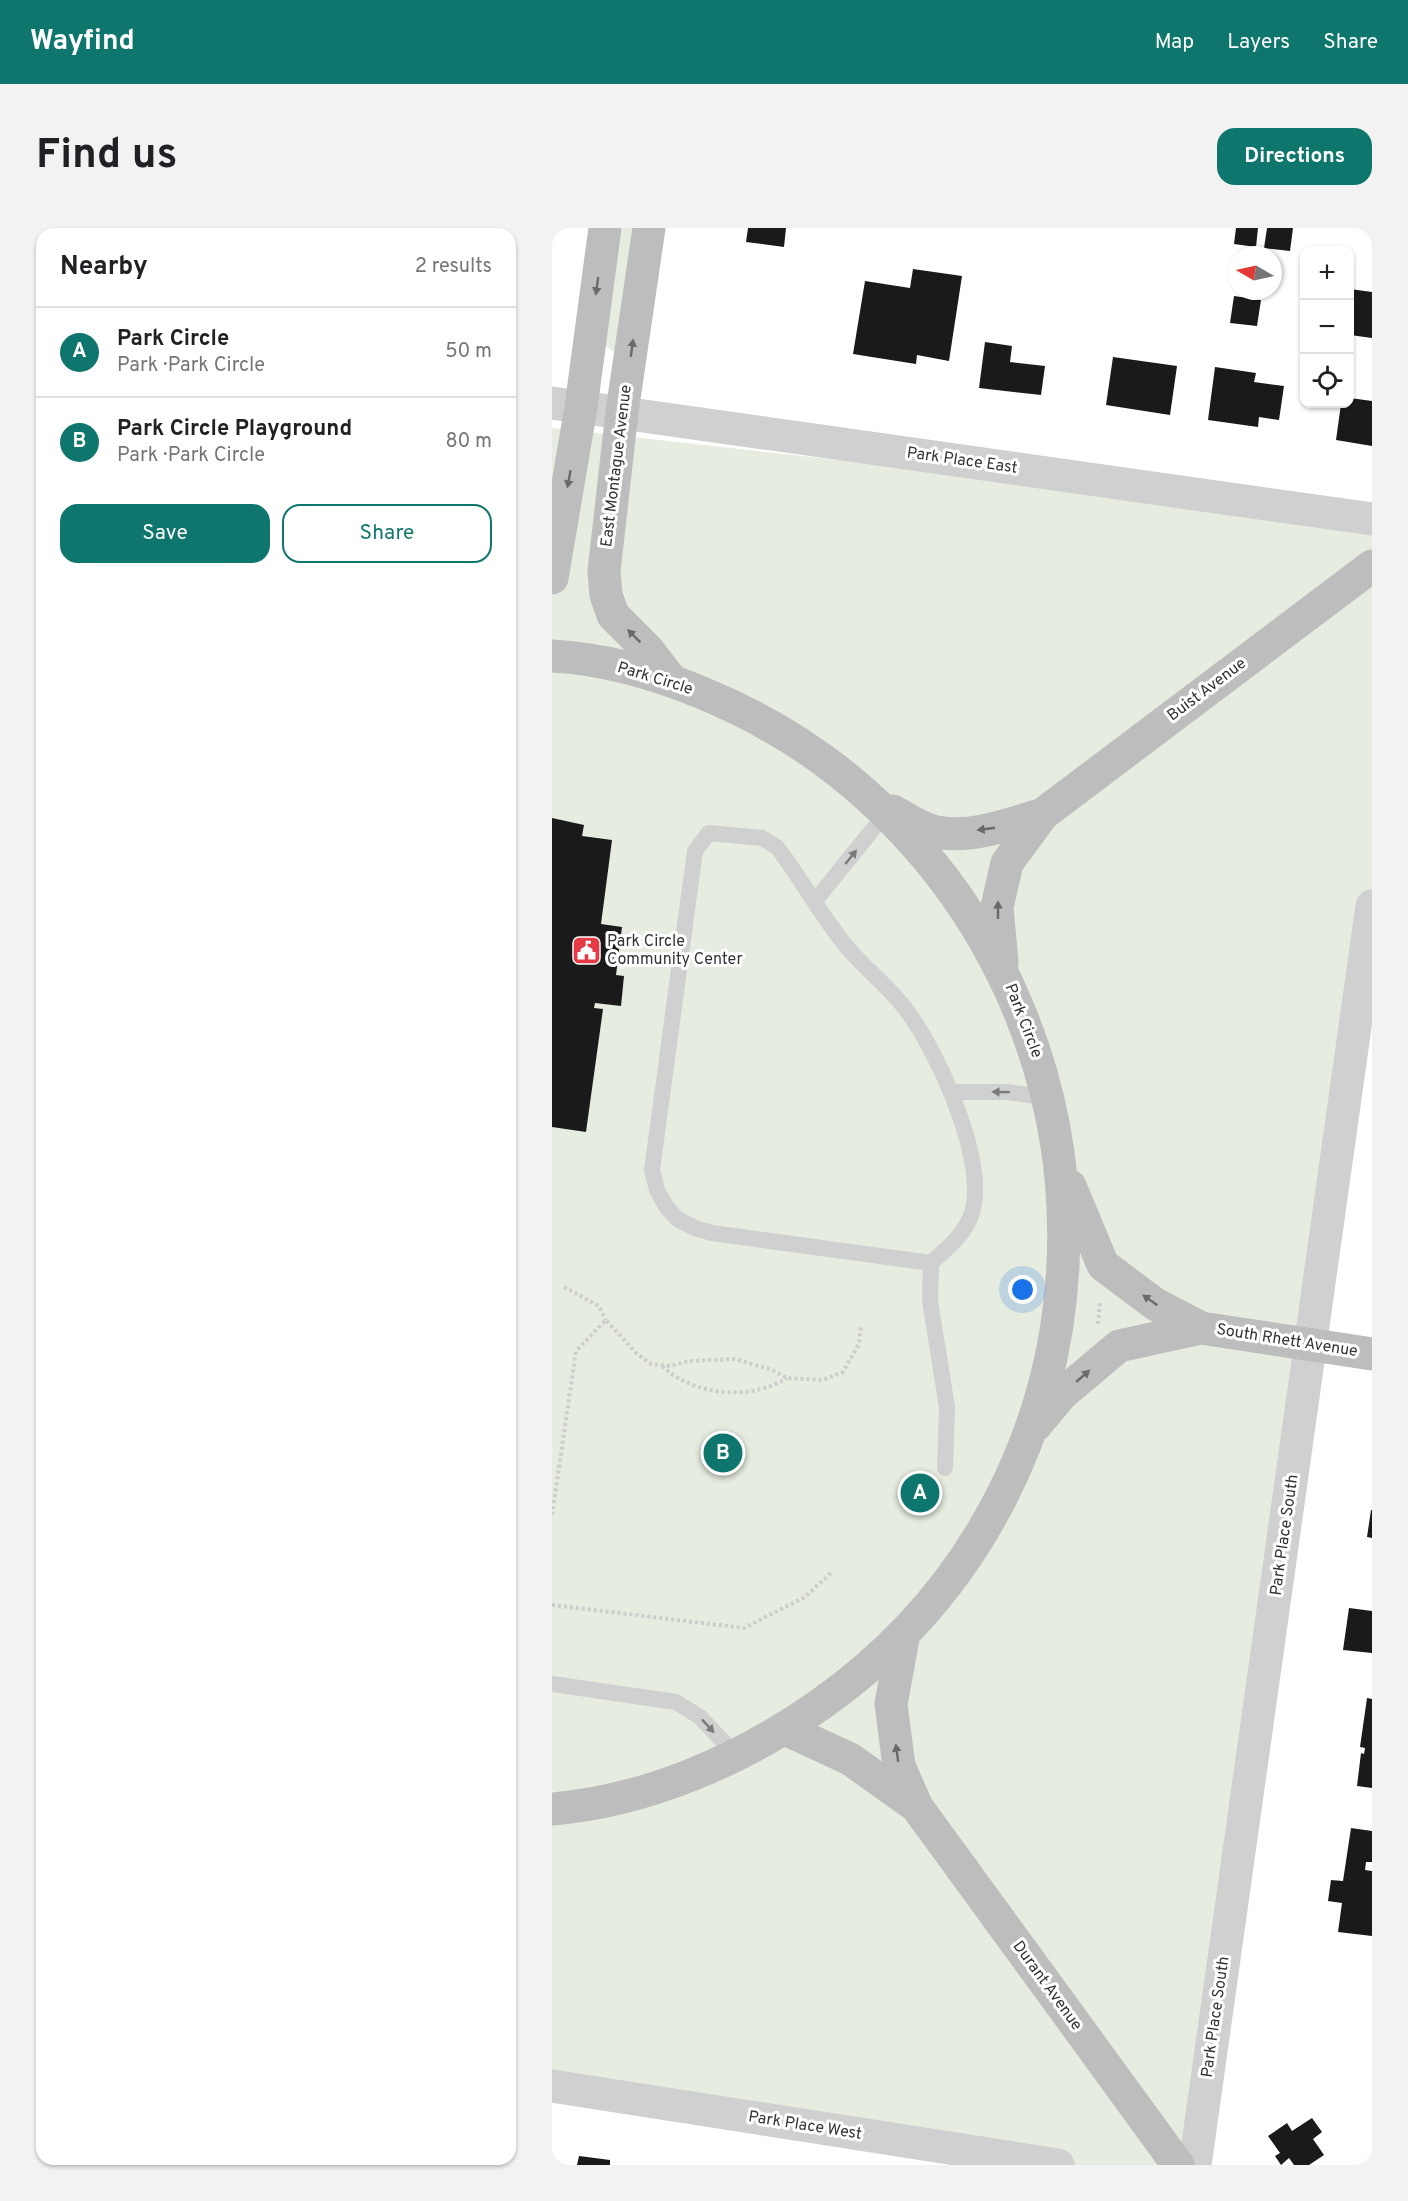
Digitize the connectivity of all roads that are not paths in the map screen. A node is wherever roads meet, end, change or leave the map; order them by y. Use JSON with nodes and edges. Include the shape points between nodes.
{"nodes":[{"id":1,"x":605,"y":228,"type":"edge"},
{"id":2,"x":648,"y":228,"type":"edge"},
{"id":3,"x":566,"y":405,"type":"edge"},
{"id":4,"x":622,"y":412,"type":"junction"},
{"id":5,"x":1372,"y":519,"type":"edge"},
{"id":6,"x":1372,"y":566,"type":"edge"},
{"id":7,"x":552,"y":578,"type":"edge"},
{"id":8,"x":552,"y":656,"type":"edge"},
{"id":9,"x":672,"y":681,"type":"junction"},
{"id":10,"x":880,"y":807,"type":"junction"},
{"id":11,"x":1043,"y":814,"type":"junction"},
{"id":12,"x":815,"y":901,"type":"junction"},
{"id":13,"x":1372,"y":906,"type":"edge"},
{"id":14,"x":1002,"y":969,"type":"junction"},
{"id":15,"x":952,"y":1092,"type":"junction"},
{"id":16,"x":1049,"y":1098,"type":"junction"},
{"id":17,"x":1061,"y":1165,"type":"junction"},
{"id":18,"x":932,"y":1263,"type":"junction"},
{"id":19,"x":1201,"y":1328,"type":"junction"},
{"id":20,"x":1312,"y":1345,"type":"junction"},
{"id":21,"x":1372,"y":1354,"type":"edge"},
{"id":22,"x":1029,"y":1434,"type":"junction"},
{"id":23,"x":945,"y":1468,"type":"dead end"},
{"id":24,"x":904,"y":1633,"type":"junction"},
{"id":25,"x":552,"y":1684,"type":"edge"},
{"id":26,"x":785,"y":1729,"type":"junction"},
{"id":27,"x":736,"y":1755,"type":"junction"},
{"id":28,"x":917,"y":1808,"type":"junction"},
{"id":29,"x":552,"y":1809,"type":"edge"},
{"id":30,"x":552,"y":2086,"type":"edge"},
{"id":31,"x":1058,"y":2165,"type":"edge"},
{"id":32,"x":1178,"y":2165,"type":"edge"},
{"id":33,"x":1195,"y":2165,"type":"edge"}],
"edges":[{"from":1,"to":3,"type":"street","one_way":true},
{"from":4,"to":2,"type":"street","name":"East Montague Avenue","one_way":true},
{"from":3,"to":4,"type":"street","name":"Park Place East"},
{"from":3,"to":7,"type":"street","one_way":true},
{"from":4,"to":5,"type":"street","name":"Park Place East"},
{"from":9,"to":4,"type":"street","name":"East Montague Avenue","one_way":true,"via":[[613,615],[606,595],[604,571]]},
{"from":6,"to":11,"type":"street","name":"Buist Avenue"},
{"from":8,"to":9,"type":"street","name":"Park Circle","via":[[573,657]]},
{"from":9,"to":10,"type":"street","name":"Park Circle","via":[[745,711],[813,752]]},
{"from":11,"to":10,"type":"street","name":"Buist Avenue","one_way":true,"via":[[995,828],[957,833],[923,828]]},
{"from":12,"to":10,"type":"lane","one_way":true},
{"from":10,"to":14,"type":"street","name":"Park Circle","via":[[946,879]]},
{"from":14,"to":11,"type":"street","name":"Buist Avenue","one_way":true,"via":[[999,889],[1006,863]]},
{"from":12,"to":15,"type":"lane","via":[[839,938],[904,1007],[926,1039]]},
{"from":12,"to":18,"type":"lane","via":[[777,847],[762,838],[709,833],[695,851],[652,1170],[657,1190],[677,1219],[712,1233]]},
{"from":13,"to":20,"type":"street","name":"Park Place South"},
{"from":14,"to":16,"type":"street","name":"Park Circle","via":[[1030,1031]]},
{"from":16,"to":15,"type":"lane","one_way":true,"via":[[1008,1092]]},
{"from":15,"to":18,"type":"lane","via":[[970,1151],[976,1189],[970,1218]]},
{"from":16,"to":17,"type":"street","name":"Park Circle"},
{"from":19,"to":17,"type":"street","name":"South Rhett Avenue","one_way":true,"via":[[1155,1304],[1103,1265]]},
{"from":17,"to":22,"type":"street","name":"Park Circle","via":[[1065,1226],[1062,1286],[1049,1364]]},
{"from":18,"to":23,"type":"lane","via":[[930,1302],[947,1407]]},
{"from":19,"to":20,"type":"street","name":"South Rhett Avenue"},
{"from":22,"to":19,"type":"street","name":"South Rhett Avenue","one_way":true,"via":[[1062,1394],[1119,1346]]},
{"from":20,"to":21,"type":"street","name":"South Rhett Avenue"},
{"from":20,"to":33,"type":"street","name":"Park Place South"},
{"from":22,"to":24,"type":"street","name":"Park Circle","via":[[994,1509],[971,1546]]},
{"from":24,"to":26,"type":"street","name":"Park Circle","via":[[848,1685]]},
{"from":28,"to":24,"type":"street","name":"Durant Avenue","one_way":true,"via":[[899,1767],[891,1704]]},
{"from":25,"to":27,"type":"lane","one_way":true,"via":[[676,1702],[700,1718]]},
{"from":26,"to":27,"type":"street","name":"Park Circle"},
{"from":26,"to":28,"type":"street","name":"Durant Avenue","via":[[850,1759]]},
{"from":27,"to":29,"type":"street","name":"Park Circle","via":[[645,1791]]},
{"from":28,"to":32,"type":"street","name":"Durant Avenue"},
{"from":30,"to":31,"type":"street","name":"Park Place West"}]}
